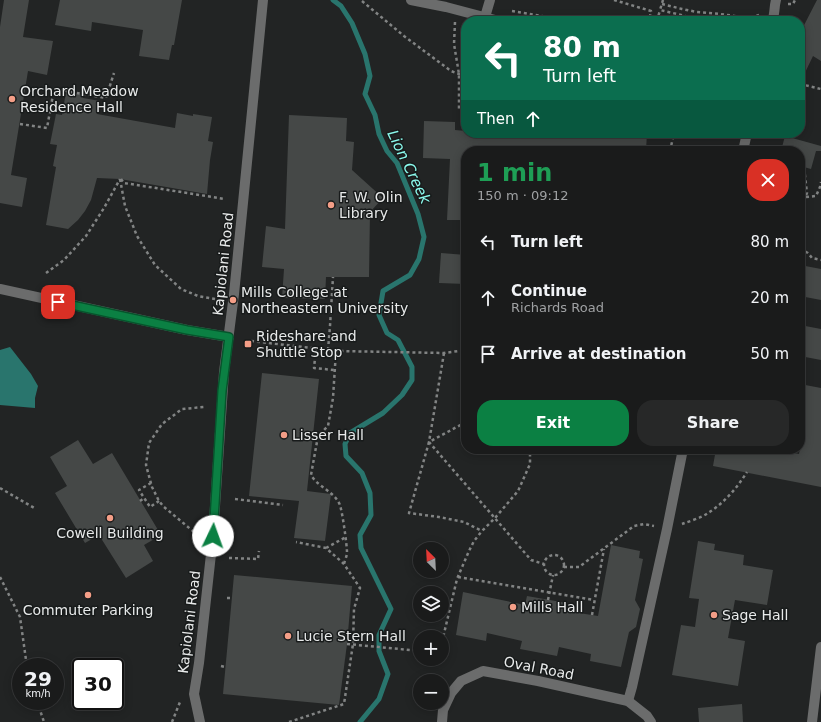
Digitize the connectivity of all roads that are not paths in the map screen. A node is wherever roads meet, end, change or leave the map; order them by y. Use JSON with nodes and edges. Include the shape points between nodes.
{"nodes":[{"id":1,"x":263,"y":0,"type":"edge"},
{"id":2,"x":411,"y":0,"type":"edge"},
{"id":3,"x":490,"y":0,"type":"edge"},
{"id":4,"x":776,"y":0,"type":"edge"},
{"id":5,"x":481,"y":16,"type":"edge"},
{"id":6,"x":485,"y":16,"type":"edge"},
{"id":7,"x":773,"y":16,"type":"edge"},
{"id":8,"x":0,"y":289,"type":"edge"},
{"id":9,"x":229,"y":337,"type":"junction"},
{"id":10,"x":682,"y":454,"type":"edge"},
{"id":11,"x":821,"y":647,"type":"edge"},
{"id":12,"x":628,"y":701,"type":"junction"},
{"id":13,"x":200,"y":722,"type":"edge"},
{"id":14,"x":442,"y":722,"type":"edge"},
{"id":15,"x":651,"y":722,"type":"edge"},
{"id":16,"x":812,"y":722,"type":"edge"}],
"edges":[{"from":1,"to":9,"type":"street","name":"Kapiolani Road"},
{"from":2,"to":5,"type":"street"},
{"from":3,"to":6,"type":"street"},
{"from":4,"to":7,"type":"street"},
{"from":8,"to":9,"type":"street"},
{"from":9,"to":13,"type":"street","name":"Kapiolani Road","via":[[224,372],[213,536],[194,694]]},
{"from":10,"to":12,"type":"street"},
{"from":11,"to":16,"type":"street"},
{"from":12,"to":14,"type":"street","name":"Oval Road","via":[[483,671],[461,681],[451,693],[443,710]]},
{"from":12,"to":15,"type":"street","name":"Oval Road"}]}
